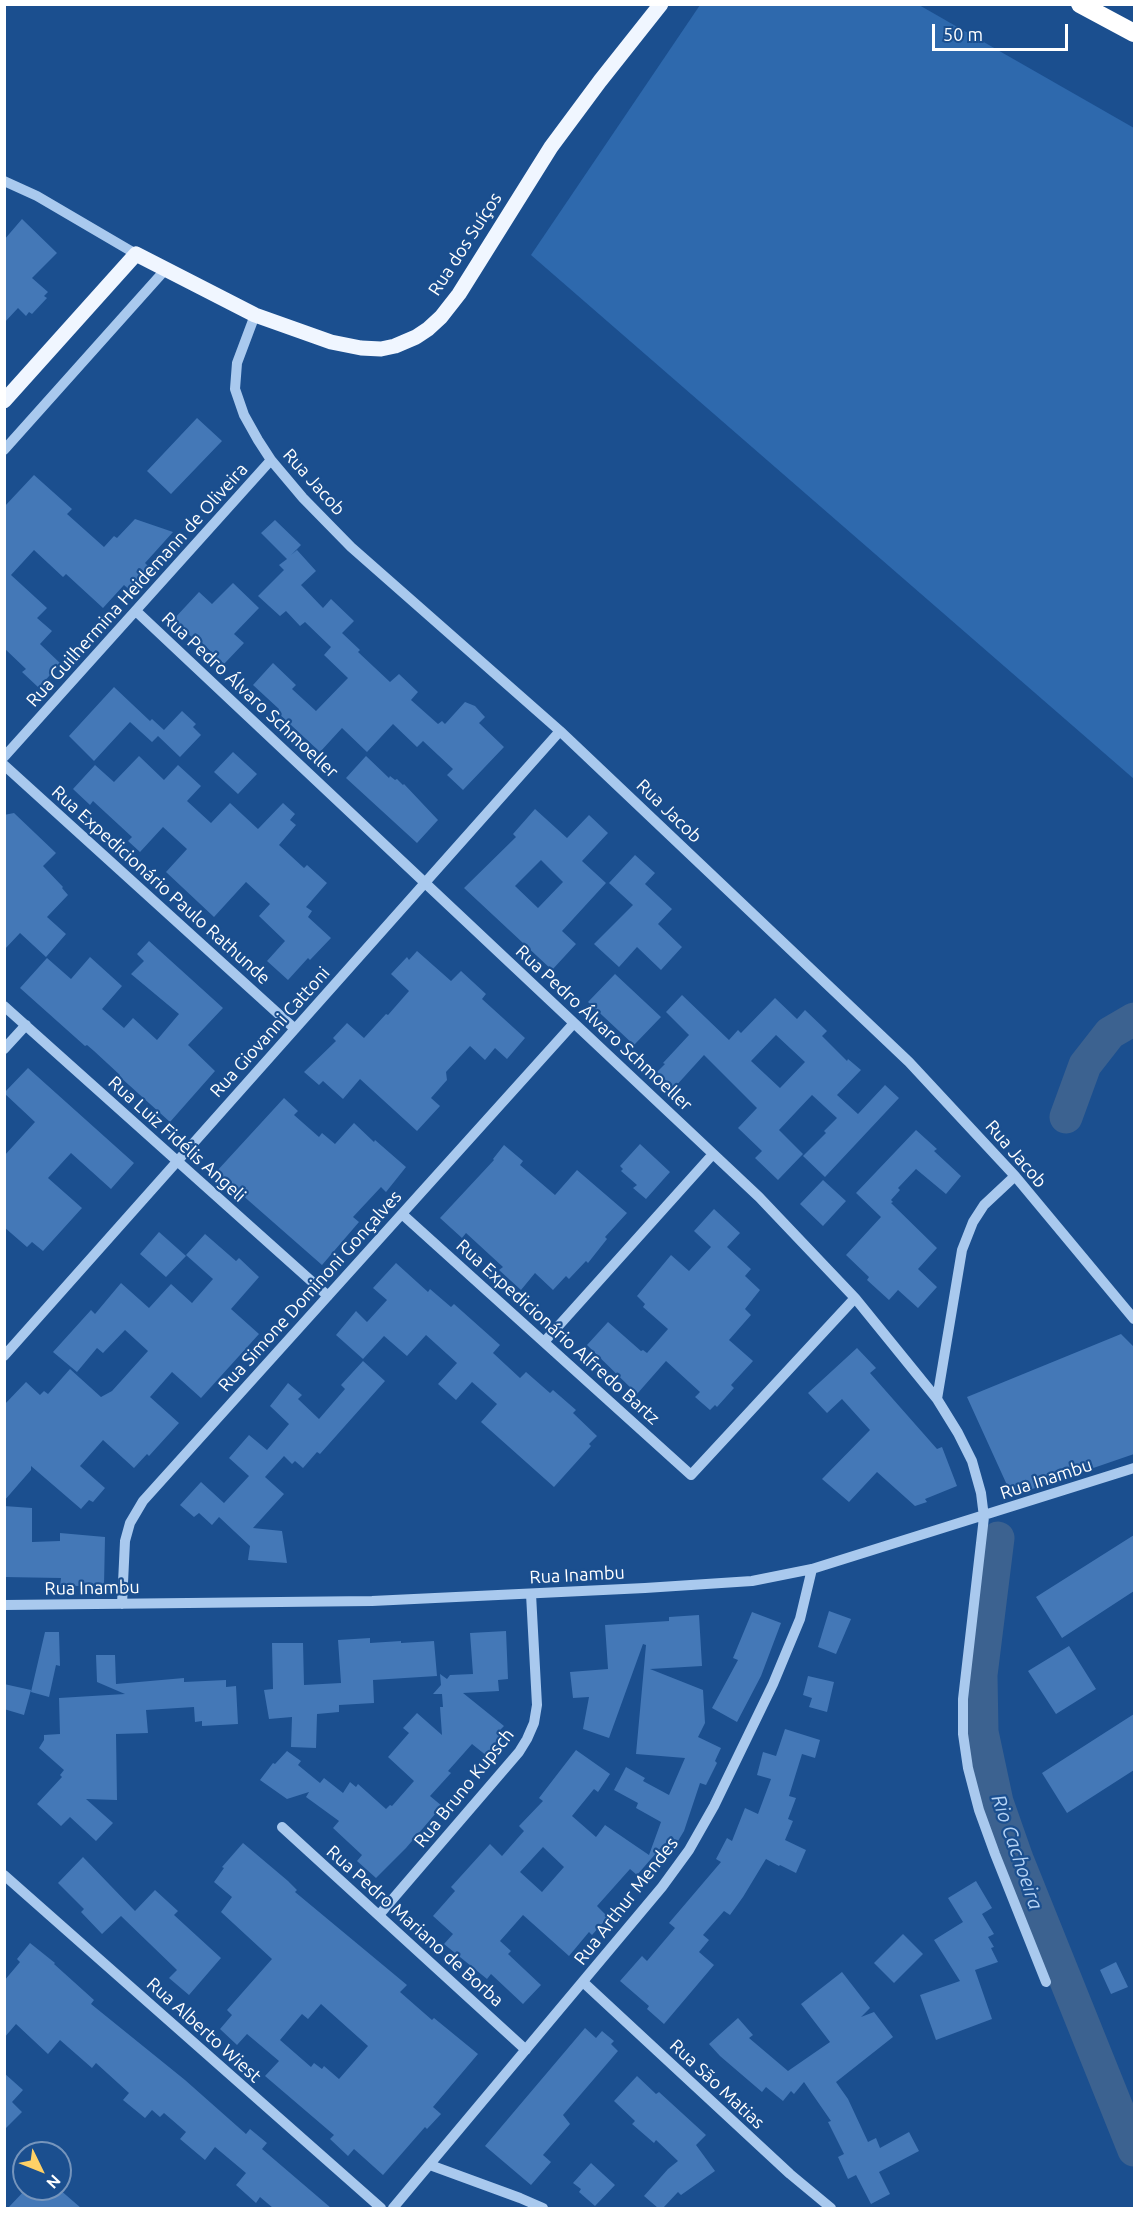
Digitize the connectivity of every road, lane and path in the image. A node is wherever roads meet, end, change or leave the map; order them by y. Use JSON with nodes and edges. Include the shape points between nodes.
{"nodes":[{"id":1,"x":661,"y":4,"type":"edge"},
{"id":2,"x":1080,"y":4,"type":"edge"},
{"id":3,"x":1134,"y":33,"type":"edge"},
{"id":4,"x":4,"y":181,"type":"edge"},
{"id":5,"x":136,"y":254,"type":"junction"},
{"id":6,"x":165,"y":270,"type":"junction"},
{"id":7,"x":255,"y":315,"type":"junction"},
{"id":8,"x":4,"y":401,"type":"edge"},
{"id":9,"x":4,"y":450,"type":"edge"},
{"id":10,"x":271,"y":460,"type":"junction"},
{"id":11,"x":136,"y":611,"type":"junction"},
{"id":12,"x":560,"y":730,"type":"junction"},
{"id":13,"x":4,"y":758,"type":"edge"},
{"id":14,"x":4,"y":765,"type":"edge"},
{"id":15,"x":425,"y":883,"type":"junction"},
{"id":16,"x":4,"y":1006,"type":"edge"},
{"id":17,"x":574,"y":1023,"type":"junction"},
{"id":18,"x":26,"y":1025,"type":"junction"},
{"id":19,"x":295,"y":1029,"type":"junction"},
{"id":20,"x":4,"y":1049,"type":"edge"},
{"id":21,"x":713,"y":1154,"type":"junction"},
{"id":22,"x":178,"y":1161,"type":"junction"},
{"id":23,"x":1015,"y":1176,"type":"junction"},
{"id":24,"x":402,"y":1214,"type":"junction"},
{"id":25,"x":328,"y":1296,"type":"junction"},
{"id":26,"x":855,"y":1298,"type":"junction"},
{"id":27,"x":1134,"y":1319,"type":"edge"},
{"id":28,"x":544,"y":1342,"type":"junction"},
{"id":29,"x":4,"y":1356,"type":"edge"},
{"id":30,"x":937,"y":1399,"type":"junction"},
{"id":31,"x":1134,"y":1468,"type":"edge"},
{"id":32,"x":984,"y":1516,"type":"junction"},
{"id":33,"x":812,"y":1569,"type":"junction"},
{"id":34,"x":531,"y":1594,"type":"junction"},
{"id":35,"x":122,"y":1604,"type":"junction"},
{"id":36,"x":4,"y":1605,"type":"edge"},
{"id":37,"x":282,"y":1827,"type":"dead end"},
{"id":38,"x":4,"y":1875,"type":"edge"},
{"id":39,"x":379,"y":1915,"type":"junction"},
{"id":40,"x":583,"y":1982,"type":"junction"},
{"id":41,"x":1046,"y":1983,"type":"dead end"},
{"id":42,"x":526,"y":2050,"type":"junction"},
{"id":43,"x":430,"y":2165,"type":"junction"},
{"id":44,"x":381,"y":2208,"type":"edge"},
{"id":45,"x":393,"y":2208,"type":"edge"},
{"id":46,"x":543,"y":2208,"type":"edge"},
{"id":47,"x":831,"y":2208,"type":"edge"}],
"edges":[{"from":1,"to":7,"type":"main road","name":"Rua dos Suíços","via":[[551,147],[459,294],[428,329],[395,346],[361,348],[331,342]]},
{"from":2,"to":3,"type":"highway"},
{"from":4,"to":5,"type":"street","name":"Rua dos Suíços"},
{"from":5,"to":6,"type":"main road","name":"Rua dos Suíços"},
{"from":5,"to":8,"type":"main road"},
{"from":6,"to":7,"type":"main road","name":"Rua dos Suíços"},
{"from":6,"to":9,"type":"street"},
{"from":7,"to":10,"type":"street","name":"Rua Jacob","via":[[237,363],[236,389],[244,415]]},
{"from":10,"to":11,"type":"street","name":"Rua Guilhermina Heidemann de Oliveira"},
{"from":10,"to":12,"type":"street","name":"Rua Jacob","via":[[351,547]]},
{"from":11,"to":13,"type":"street","name":"Rua Guilhermina Heidemann de Oliveira"},
{"from":11,"to":15,"type":"street","name":"Rua Pedro Álvaro Schmoeller"},
{"from":12,"to":15,"type":"street","name":"Rua Giovanni Cattoni"},
{"from":12,"to":23,"type":"street","name":"Rua Jacob","via":[[909,1062]]},
{"from":14,"to":19,"type":"street","name":"Rua Expedicionário Paulo Rathunde"},
{"from":15,"to":17,"type":"street","name":"Rua Pedro Álvaro Schmoeller"},
{"from":15,"to":19,"type":"street","name":"Rua Giovanni Cattoni"},
{"from":16,"to":18,"type":"street","name":"Rua Luiz Fidélis Angeli"},
{"from":17,"to":21,"type":"street","name":"Rua Pedro Álvaro Schmoeller"},
{"from":17,"to":24,"type":"street","name":"Rua Simone Dominoni Gonçalves"},
{"from":18,"to":20,"type":"street"},
{"from":18,"to":22,"type":"street","name":"Rua Luiz Fidélis Angeli"},
{"from":19,"to":22,"type":"street","name":"Rua Giovanni Cattoni"},
{"from":21,"to":26,"type":"street","name":"Rua Pedro Álvaro Schmoeller"},
{"from":21,"to":28,"type":"street"},
{"from":22,"to":25,"type":"street","name":"Rua Luiz Fidélis Angeli"},
{"from":22,"to":29,"type":"street","name":"Rua Giovanni Cattoni"},
{"from":23,"to":27,"type":"street","name":"Rua Jacob"},
{"from":23,"to":30,"type":"street","via":[[984,1205],[962,1250]]},
{"from":24,"to":25,"type":"street","name":"Rua Simone Dominoni Gonçalves"},
{"from":24,"to":28,"type":"street","name":"Rua Expedicionário Alfredo Bartz"},
{"from":25,"to":35,"type":"street","name":"Rua Simone Dominoni Gonçalves","via":[[136,1511],[125,1541]]},
{"from":26,"to":28,"type":"street","name":"Rua Expedicionário Alfredo Bartz","via":[[691,1474]]},
{"from":26,"to":30,"type":"street","name":"Rua Pedro Álvaro Schmoeller"},
{"from":30,"to":32,"type":"street","name":"Rua Pedro Álvaro Schmoeller","via":[[972,1461]]},
{"from":31,"to":32,"type":"street","name":"Rua Inambu"},
{"from":32,"to":33,"type":"street","name":"Rua Inambu"},
{"from":32,"to":41,"type":"street","name":"Rua Pedro Álvaro Schmoeller","via":[[963,1699],[963,1734],[979,1810]]},
{"from":33,"to":34,"type":"street","name":"Rua Inambu","via":[[752,1581]]},
{"from":33,"to":40,"type":"street","name":"Rua Arthur Mendes","via":[[800,1619],[786,1653],[702,1828],[662,1887]]},
{"from":34,"to":35,"type":"street","name":"Rua Inambu","via":[[372,1601]]},
{"from":34,"to":39,"type":"street","name":"Rua Bruno Kupsch","via":[[537,1705],[527,1739]]},
{"from":35,"to":36,"type":"street","name":"Rua Inambu"},
{"from":37,"to":39,"type":"street","name":"Rua Pedro Mariano de Borba"},
{"from":38,"to":44,"type":"street","name":"Rua Alberto Wiest"},
{"from":39,"to":42,"type":"street","name":"Rua Pedro Mariano de Borba"},
{"from":40,"to":42,"type":"street","name":"Rua Arthur Mendes"},
{"from":40,"to":47,"type":"street","name":"Rua São Matias"},
{"from":42,"to":43,"type":"street","name":"Rua Arthur Mendes"},
{"from":43,"to":45,"type":"street","name":"Rua Arthur Mendes"},
{"from":43,"to":46,"type":"street"}]}
